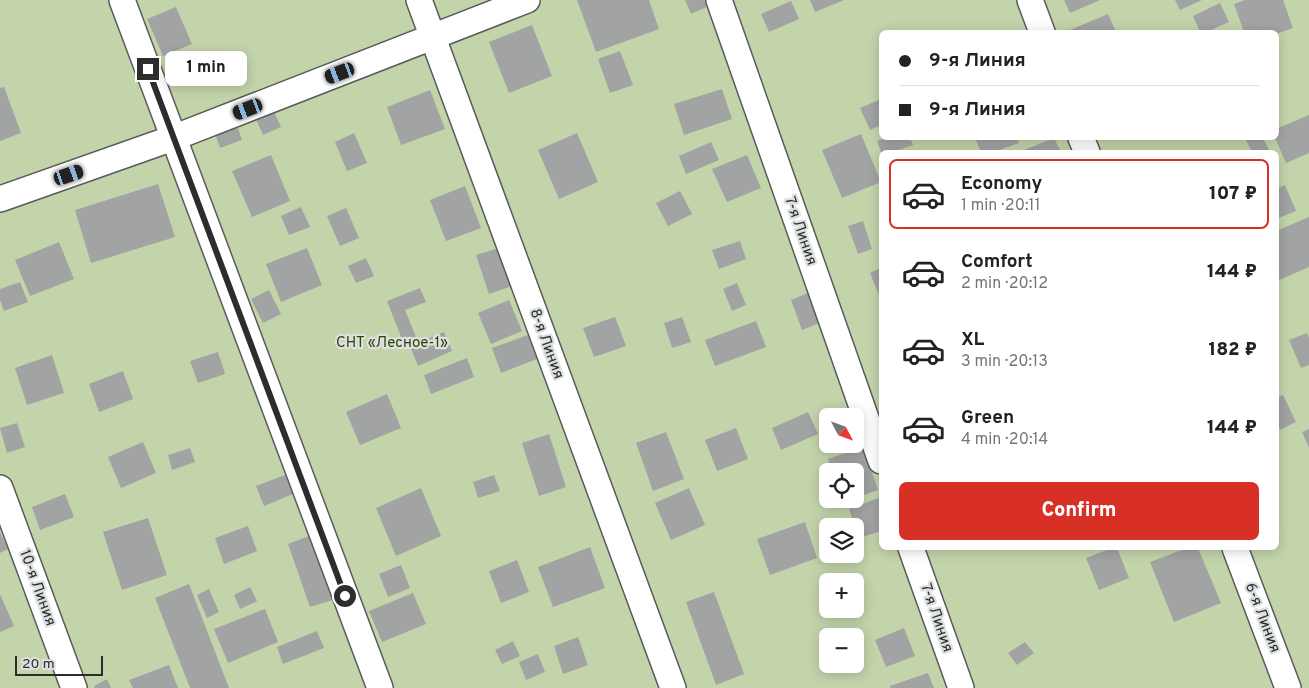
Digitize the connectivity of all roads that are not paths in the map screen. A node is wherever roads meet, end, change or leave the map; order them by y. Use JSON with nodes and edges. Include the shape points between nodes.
{"nodes":[{"id":1,"x":122,"y":0,"type":"edge"},
{"id":2,"x":419,"y":0,"type":"edge"},
{"id":3,"x":527,"y":0,"type":"edge"},
{"id":4,"x":719,"y":0,"type":"edge"},
{"id":5,"x":1030,"y":0,"type":"edge"},
{"id":6,"x":1041,"y":30,"type":"edge"},
{"id":7,"x":432,"y":37,"type":"junction"},
{"id":8,"x":174,"y":138,"type":"junction"},
{"id":9,"x":0,"y":200,"type":"edge"},
{"id":10,"x":879,"y":455,"type":"edge"},
{"id":11,"x":0,"y":488,"type":"edge"},
{"id":12,"x":913,"y":550,"type":"edge"},
{"id":13,"x":1236,"y":550,"type":"edge"},
{"id":14,"x":74,"y":688,"type":"edge"},
{"id":15,"x":380,"y":688,"type":"edge"},
{"id":16,"x":674,"y":688,"type":"edge"},
{"id":17,"x":961,"y":688,"type":"edge"},
{"id":18,"x":1288,"y":688,"type":"edge"}],
"edges":[{"from":1,"to":8,"type":"street"},
{"from":2,"to":7,"type":"street","name":"8-я Линия"},
{"from":3,"to":7,"type":"street"},
{"from":4,"to":10,"type":"street","name":"7-я Линия"},
{"from":5,"to":6,"type":"street"},
{"from":7,"to":8,"type":"street"},
{"from":7,"to":16,"type":"street","name":"8-я Линия"},
{"from":8,"to":9,"type":"street"},
{"from":8,"to":15,"type":"street"},
{"from":11,"to":14,"type":"street","name":"10-я Линия"},
{"from":12,"to":17,"type":"street","name":"7-я Линия"},
{"from":13,"to":18,"type":"street","name":"6-я Линия"}]}
